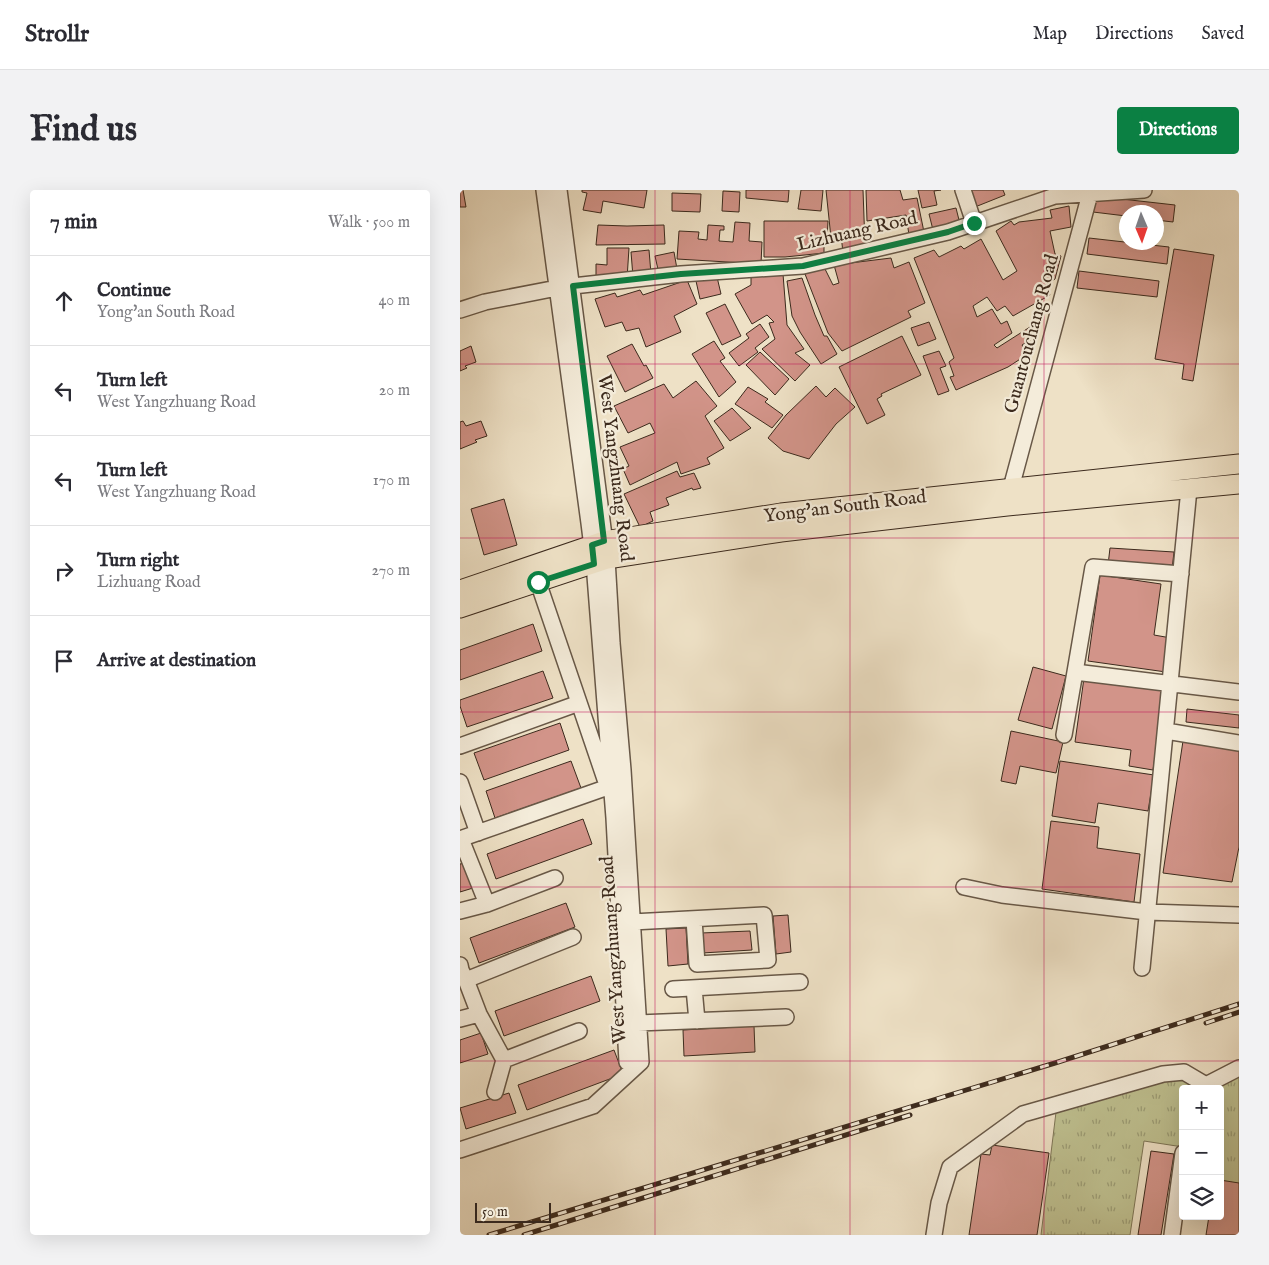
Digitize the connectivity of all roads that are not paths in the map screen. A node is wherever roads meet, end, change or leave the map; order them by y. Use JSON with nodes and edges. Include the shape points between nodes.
{"nodes":[{"id":1,"x":544,"y":190,"type":"edge"},
{"id":2,"x":559,"y":190,"type":"edge"},
{"id":3,"x":963,"y":190,"type":"edge"},
{"id":4,"x":1144,"y":190,"type":"edge"},
{"id":5,"x":1090,"y":192,"type":"edge"},
{"id":6,"x":974,"y":223,"type":"junction"},
{"id":7,"x":573,"y":286,"type":"junction"},
{"id":8,"x":557,"y":288,"type":"junction"},
{"id":9,"x":460,"y":310,"type":"edge"},
{"id":10,"x":1239,"y":464,"type":"edge"},
{"id":11,"x":1239,"y":484,"type":"edge"},
{"id":12,"x":1011,"y":488,"type":"junction"},
{"id":13,"x":1190,"y":489,"type":"junction"},
{"id":14,"x":599,"y":552,"type":"junction"},
{"id":15,"x":1181,"y":574,"type":"junction"},
{"id":16,"x":538,"y":582,"type":"junction"},
{"id":17,"x":460,"y":590,"type":"edge"},
{"id":18,"x":460,"y":608,"type":"edge"},
{"id":19,"x":1074,"y":672,"type":"junction"},
{"id":20,"x":1170,"y":684,"type":"junction"},
{"id":21,"x":1239,"y":692,"type":"edge"},
{"id":22,"x":579,"y":703,"type":"junction"},
{"id":23,"x":1166,"y":731,"type":"junction"},
{"id":24,"x":1064,"y":734,"type":"dead end"},
{"id":25,"x":1239,"y":743,"type":"edge"},
{"id":26,"x":460,"y":746,"type":"edge"},
{"id":27,"x":460,"y":782,"type":"edge"},
{"id":28,"x":610,"y":792,"type":"junction"},
{"id":29,"x":478,"y":833,"type":"junction"},
{"id":30,"x":461,"y":839,"type":"edge"},
{"id":31,"x":556,"y":878,"type":"dead end"},
{"id":32,"x":964,"y":887,"type":"dead end"},
{"id":33,"x":487,"y":904,"type":"junction"},
{"id":34,"x":460,"y":912,"type":"edge"},
{"id":35,"x":1147,"y":912,"type":"junction"},
{"id":36,"x":1239,"y":914,"type":"edge"},
{"id":37,"x":694,"y":919,"type":"junction"},
{"id":38,"x":632,"y":922,"type":"junction"},
{"id":39,"x":573,"y":937,"type":"dead end"},
{"id":40,"x":460,"y":965,"type":"edge"},
{"id":41,"x":1142,"y":968,"type":"dead end"},
{"id":42,"x":466,"y":980,"type":"junction"},
{"id":43,"x":800,"y":982,"type":"dead end"},
{"id":44,"x":694,"y":988,"type":"junction"},
{"id":45,"x":673,"y":989,"type":"dead end"},
{"id":46,"x":479,"y":1014,"type":"junction"},
{"id":47,"x":786,"y":1016,"type":"dead end"},
{"id":48,"x":460,"y":1018,"type":"edge"},
{"id":49,"x":697,"y":1021,"type":"junction"},
{"id":50,"x":638,"y":1023,"type":"junction"},
{"id":51,"x":579,"y":1031,"type":"dead end"},
{"id":52,"x":504,"y":1060,"type":"junction"},
{"id":53,"x":641,"y":1062,"type":"junction"},
{"id":54,"x":1239,"y":1068,"type":"edge"},
{"id":55,"x":1202,"y":1085,"type":"edge"},
{"id":56,"x":1209,"y":1085,"type":"edge"},
{"id":57,"x":494,"y":1092,"type":"dead end"},
{"id":58,"x":460,"y":1150,"type":"edge"},
{"id":59,"x":1180,"y":1175,"type":"edge"},
{"id":60,"x":934,"y":1235,"type":"edge"},
{"id":61,"x":1172,"y":1235,"type":"edge"}],
"edges":[{"from":1,"to":8,"type":"street","name":"West Yangzhuang Road"},
{"from":2,"to":7,"type":"street","name":"West Yangzhuang Road"},
{"from":3,"to":6,"type":"street"},
{"from":4,"to":5,"type":"street","name":"Lizhuang Road"},
{"from":5,"to":6,"type":"street","name":"Lizhuang Road","via":[[1056,196]]},
{"from":5,"to":12,"type":"street","name":"Guantouchang Road"},
{"from":6,"to":7,"type":"street","name":"Lizhuang Road","via":[[803,266],[681,274]]},
{"from":7,"to":14,"type":"street","name":"West Yangzhuang Road"},
{"from":8,"to":9,"type":"street"},
{"from":8,"to":14,"type":"street","name":"West Yangzhuang Road"},
{"from":10,"to":12,"type":"main road","name":"Yong'an South Road"},
{"from":11,"to":13,"type":"main road","name":"Yong'an South Road"},
{"from":12,"to":14,"type":"main road","name":"Yong'an South Road","via":[[781,513]]},
{"from":13,"to":14,"type":"main road","name":"Yong'an South Road"},
{"from":13,"to":15,"type":"street"},
{"from":14,"to":16,"type":"main road","name":"Yong'an South Road"},
{"from":14,"to":17,"type":"main road","name":"Yong'an South Road"},
{"from":14,"to":28,"type":"street","name":"West Yangzhuang Road"},
{"from":14,"to":38,"type":"street","name":"West Yangzhuang Road","via":[[612,643]]},
{"from":15,"to":19,"type":"street","via":[[1093,567]]},
{"from":15,"to":20,"type":"street"},
{"from":16,"to":18,"type":"main road","name":"Yong'an South Road"},
{"from":16,"to":22,"type":"street"},
{"from":19,"to":20,"type":"street"},
{"from":19,"to":24,"type":"street"},
{"from":20,"to":21,"type":"street"},
{"from":20,"to":23,"type":"street"},
{"from":22,"to":26,"type":"street"},
{"from":22,"to":28,"type":"street"},
{"from":23,"to":25,"type":"street"},
{"from":23,"to":35,"type":"street"},
{"from":27,"to":29,"type":"street"},
{"from":28,"to":29,"type":"street"},
{"from":28,"to":53,"type":"street","name":"West Yangzhuang Road","via":[[627,1062]]},
{"from":29,"to":30,"type":"street"},
{"from":30,"to":33,"type":"street"},
{"from":31,"to":33,"type":"street"},
{"from":32,"to":35,"type":"street","via":[[1002,895]]},
{"from":33,"to":34,"type":"street"},
{"from":35,"to":36,"type":"street"},
{"from":35,"to":41,"type":"street"},
{"from":37,"to":37,"type":"street","via":[[764,915],[768,960],[697,964]]},
{"from":37,"to":38,"type":"street"},
{"from":38,"to":50,"type":"street","name":"West Yangzhuang Road"},
{"from":39,"to":42,"type":"street"},
{"from":40,"to":42,"type":"street"},
{"from":42,"to":46,"type":"street"},
{"from":43,"to":44,"type":"street"},
{"from":44,"to":45,"type":"street"},
{"from":44,"to":49,"type":"street"},
{"from":46,"to":48,"type":"street"},
{"from":46,"to":52,"type":"street"},
{"from":47,"to":49,"type":"street"},
{"from":49,"to":50,"type":"street"},
{"from":50,"to":53,"type":"street","name":"West Yangzhuang Road"},
{"from":51,"to":52,"type":"street"},
{"from":52,"to":57,"type":"street"},
{"from":53,"to":58,"type":"street","via":[[593,1106]]},
{"from":54,"to":56,"type":"street"},
{"from":55,"to":60,"type":"street","via":[[1184,1072],[1163,1074],[1023,1114],[950,1168],[939,1203]]},
{"from":59,"to":61,"type":"street"}]}
